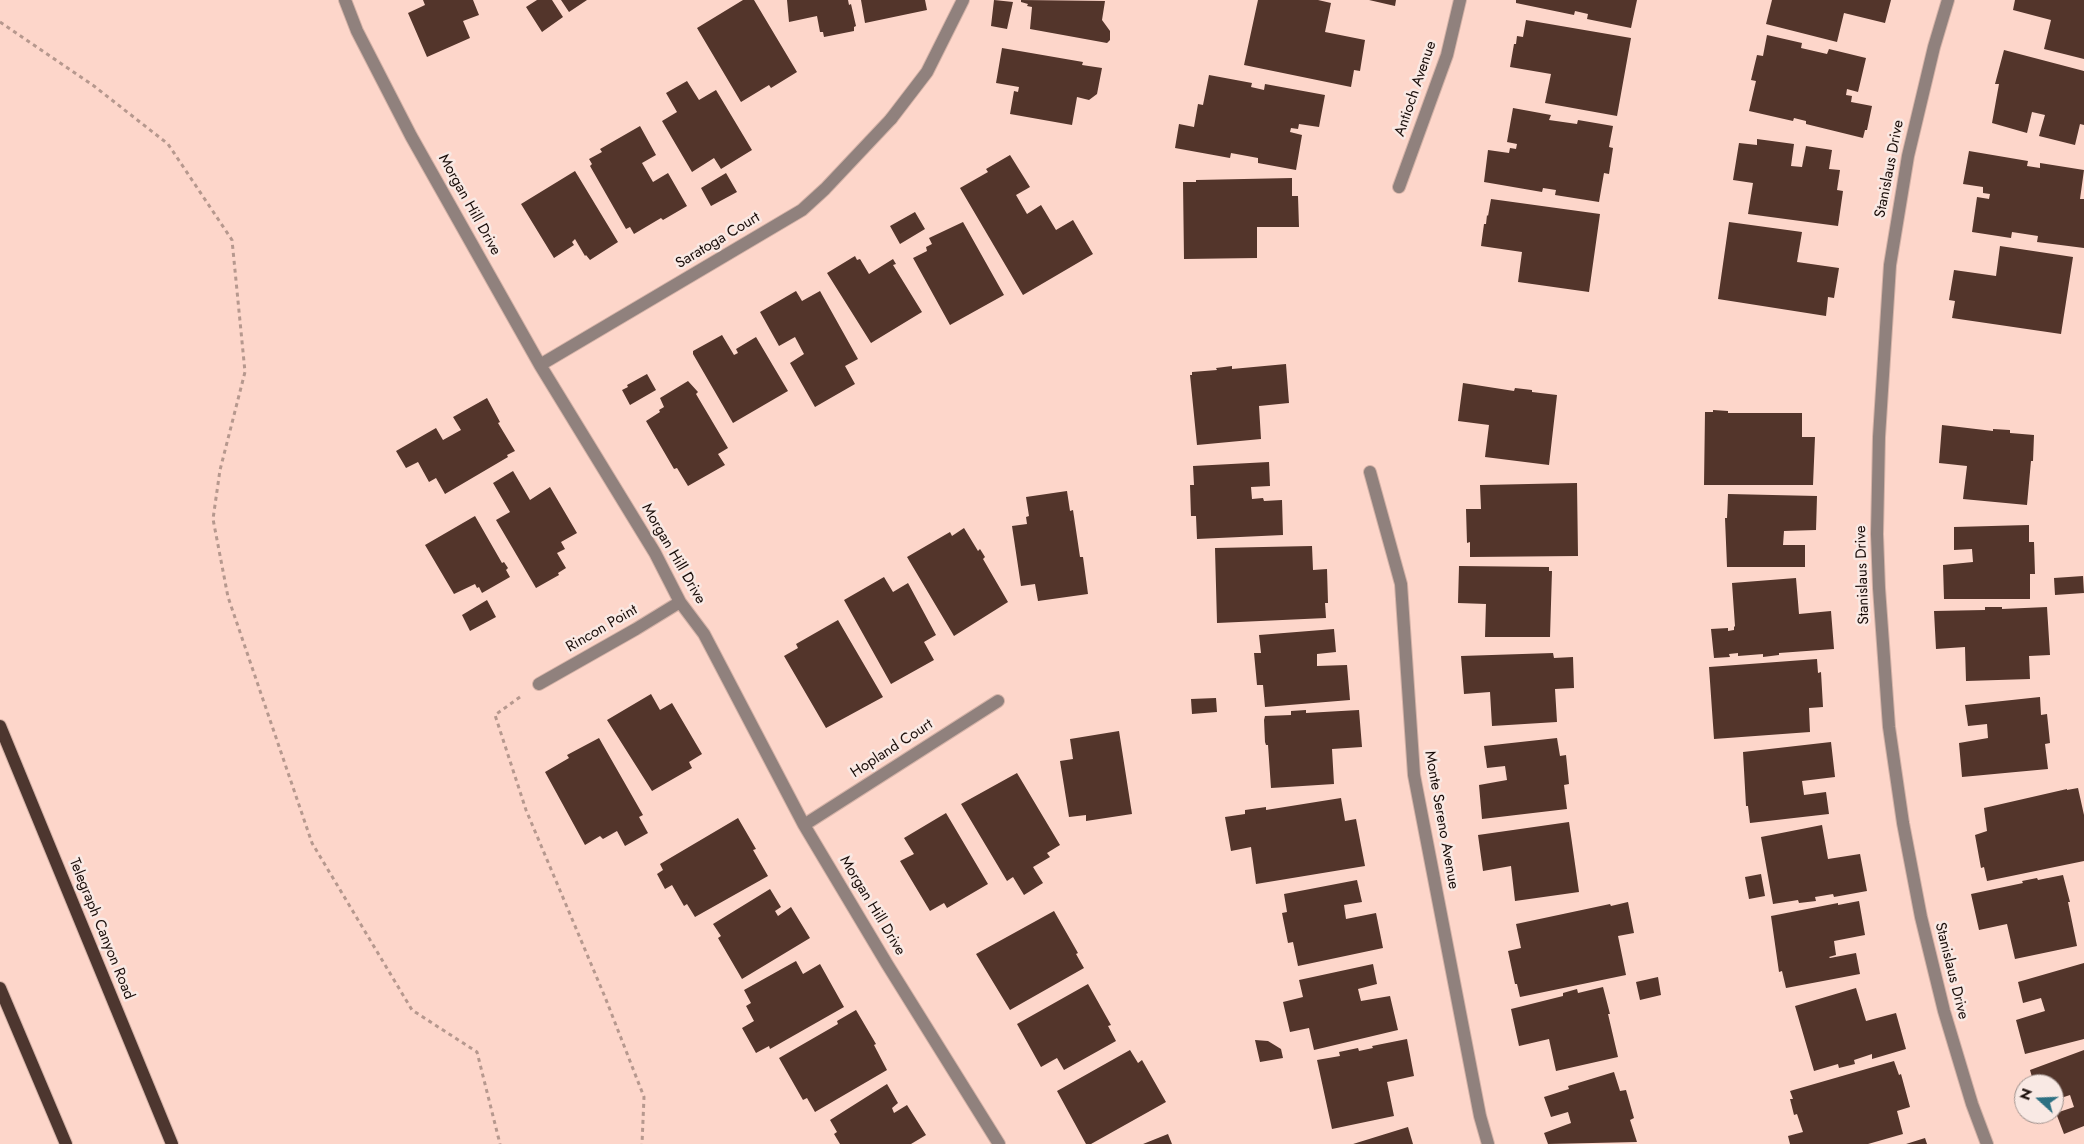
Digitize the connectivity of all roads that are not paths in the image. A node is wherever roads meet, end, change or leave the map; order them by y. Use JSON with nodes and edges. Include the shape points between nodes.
{"nodes":[{"id":1,"x":345,"y":0,"type":"edge"},
{"id":2,"x":963,"y":0,"type":"edge"},
{"id":3,"x":1460,"y":0,"type":"edge"},
{"id":4,"x":1948,"y":0,"type":"edge"},
{"id":5,"x":1398,"y":186,"type":"dead end"},
{"id":6,"x":540,"y":366,"type":"junction"},
{"id":7,"x":1370,"y":472,"type":"dead end"},
{"id":8,"x":680,"y":602,"type":"junction"},
{"id":9,"x":539,"y":684,"type":"road end"},
{"id":10,"x":998,"y":701,"type":"dead end"},
{"id":11,"x":0,"y":726,"type":"edge"},
{"id":12,"x":804,"y":825,"type":"junction"},
{"id":13,"x":0,"y":988,"type":"edge"},
{"id":14,"x":66,"y":1144,"type":"edge"},
{"id":15,"x":172,"y":1144,"type":"edge"},
{"id":16,"x":1000,"y":1144,"type":"edge"},
{"id":17,"x":1488,"y":1144,"type":"edge"},
{"id":18,"x":1986,"y":1144,"type":"edge"}],
"edges":[{"from":1,"to":6,"type":"street","name":"Morgan Hill Drive","via":[[357,31],[411,136]]},
{"from":2,"to":6,"type":"street","name":"Saratoga Court","via":[[927,72],[891,119],[802,210]]},
{"from":3,"to":5,"type":"street","name":"Antioch Avenue","via":[[1446,55]]},
{"from":4,"to":18,"type":"street","name":"Stanislaus Drive","via":[[1931,56],[1908,156],[1890,265],[1879,437],[1877,534],[1889,727],[1903,823],[1944,1011]]},
{"from":6,"to":8,"type":"street","name":"Morgan Hill Drive","via":[[656,553]]},
{"from":7,"to":17,"type":"street","name":"Monte Sereno Avenue","via":[[1402,584],[1414,775]]},
{"from":8,"to":9,"type":"street","name":"Rincon Point"},
{"from":8,"to":12,"type":"street","name":"Morgan Hill Drive","via":[[704,634]]},
{"from":10,"to":12,"type":"street","name":"Hopland Court"},
{"from":11,"to":15,"type":"main road","name":"Telegraph Canyon Road"},
{"from":12,"to":16,"type":"street","name":"Morgan Hill Drive"},
{"from":13,"to":14,"type":"main road"}]}
